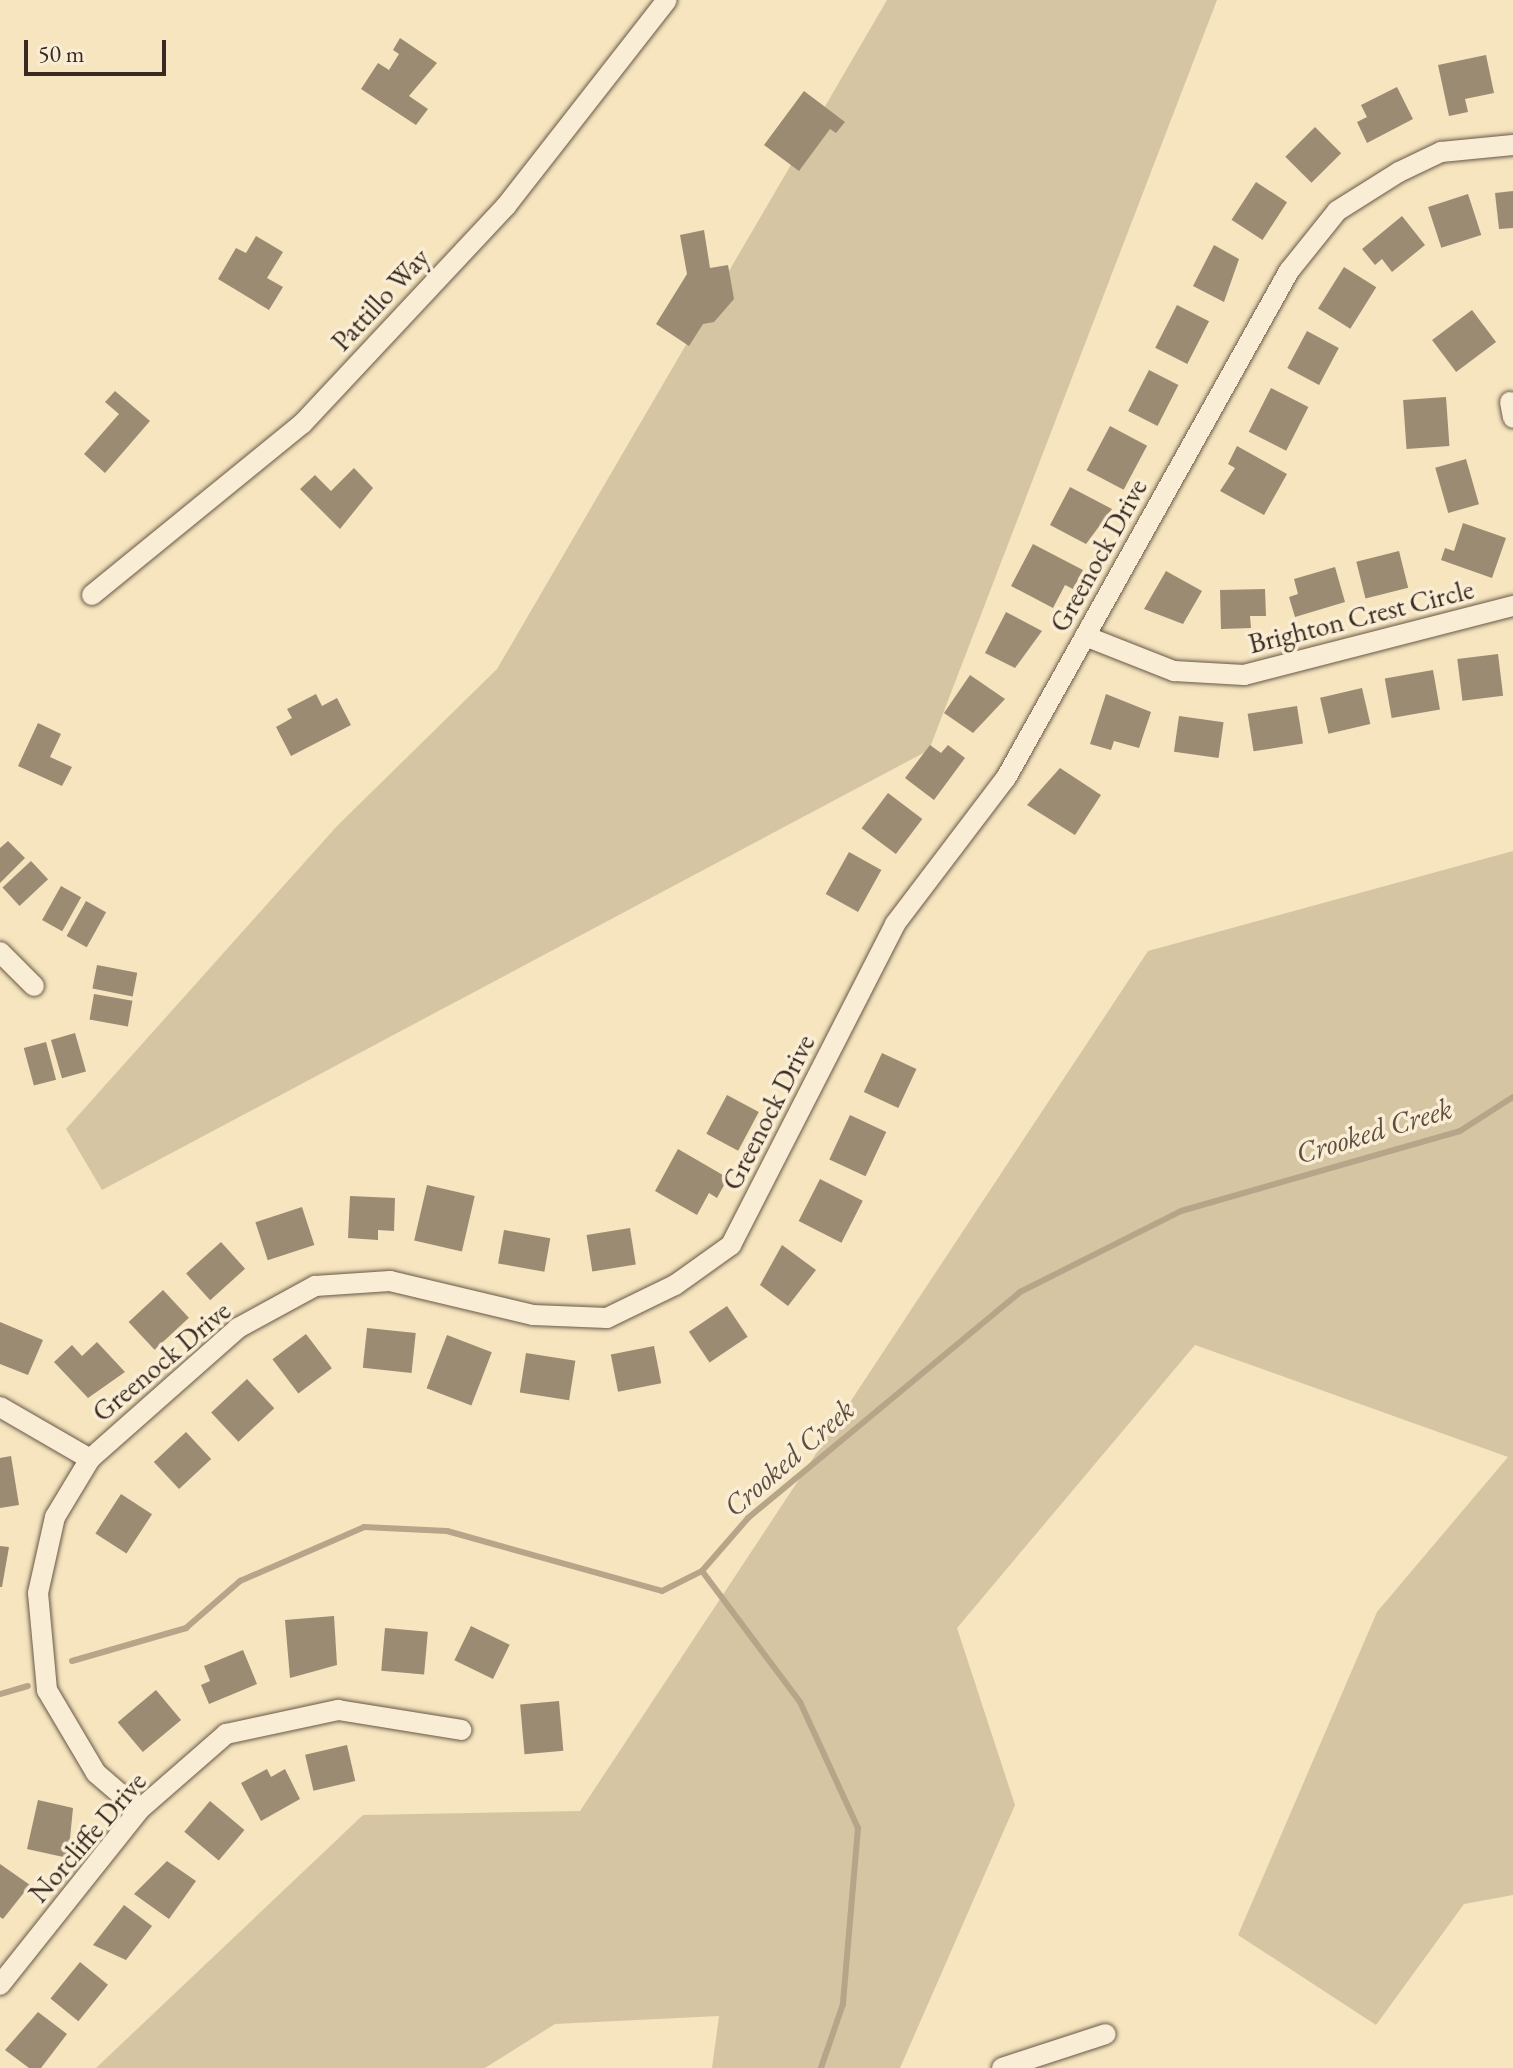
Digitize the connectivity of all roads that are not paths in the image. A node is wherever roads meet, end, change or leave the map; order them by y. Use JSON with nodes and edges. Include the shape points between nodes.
{"nodes":[{"id":1,"x":667,"y":0,"type":"edge"},
{"id":2,"x":1513,"y":145,"type":"edge"},
{"id":3,"x":92,"y":595,"type":"dead end"},
{"id":4,"x":1513,"y":606,"type":"edge"},
{"id":5,"x":1085,"y":636,"type":"junction"},
{"id":6,"x":0,"y":952,"type":"edge"},
{"id":7,"x":34,"y":986,"type":"dead end"},
{"id":8,"x":0,"y":1407,"type":"edge"},
{"id":9,"x":90,"y":1459,"type":"junction"},
{"id":10,"x":461,"y":1730,"type":"dead end"},
{"id":11,"x":139,"y":1810,"type":"junction"},
{"id":12,"x":0,"y":1985,"type":"edge"},
{"id":13,"x":1106,"y":2034,"type":"dead end"},
{"id":14,"x":1002,"y":2068,"type":"edge"}],
"edges":[{"from":1,"to":3,"type":"street","name":"Pattillo Way","via":[[506,206],[302,424]]},
{"from":2,"to":5,"type":"street","name":"Greenock Drive","via":[[1441,152],[1337,211],[1289,271]]},
{"from":4,"to":5,"type":"street","name":"Brighton Crest Circle","via":[[1244,675],[1174,671]]},
{"from":5,"to":9,"type":"street","name":"Greenock Drive","via":[[1006,778],[895,924],[731,1245],[675,1285],[607,1318],[533,1315],[390,1281],[315,1286],[238,1328]]},
{"from":6,"to":7,"type":"street"},
{"from":8,"to":9,"type":"street"},
{"from":9,"to":11,"type":"street","name":"Greenock Drive","via":[[55,1517],[38,1593],[47,1690],[96,1773]]},
{"from":10,"to":11,"type":"street","name":"Norcliffe Drive","via":[[338,1710],[226,1734]]},
{"from":11,"to":12,"type":"street","name":"Norcliffe Drive"},
{"from":13,"to":14,"type":"street"}]}
